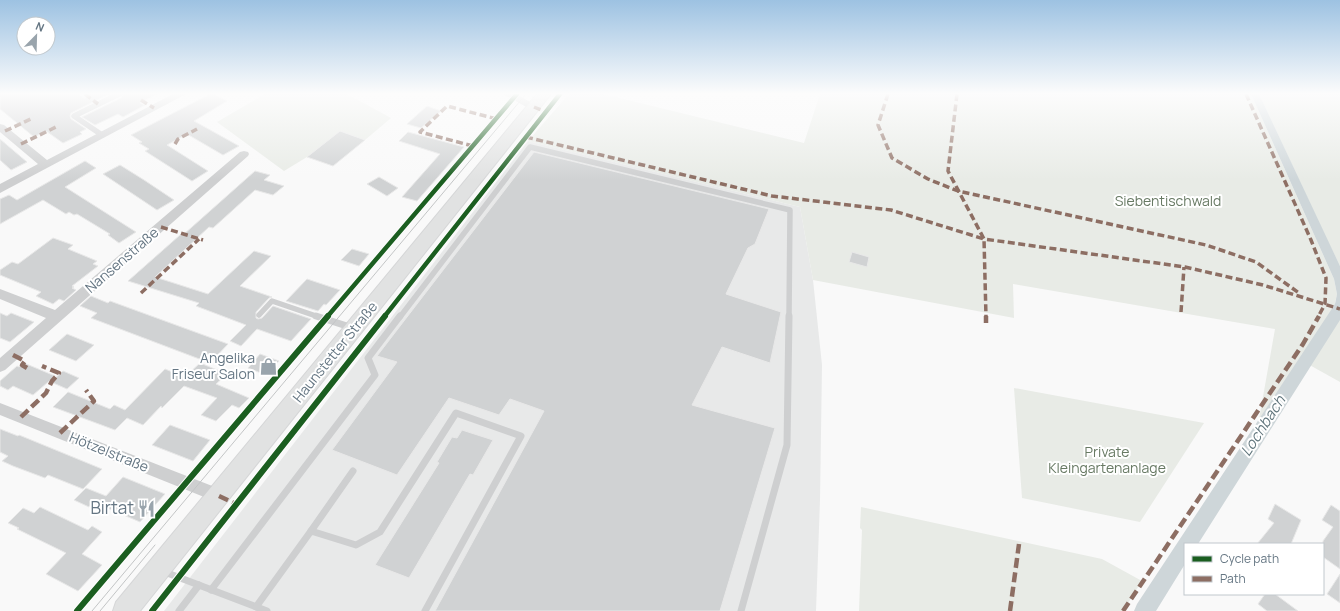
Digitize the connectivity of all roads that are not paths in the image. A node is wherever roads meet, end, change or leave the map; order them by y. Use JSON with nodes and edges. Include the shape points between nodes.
{"nodes":[{"id":1,"x":83,"y":123,"type":"edge"},
{"id":2,"x":127,"y":123,"type":"edge"},
{"id":3,"x":522,"y":123,"type":"edge"},
{"id":4,"x":0,"y":127,"type":"edge"},
{"id":5,"x":102,"y":136,"type":"junction"},
{"id":6,"x":244,"y":154,"type":"dead end"},
{"id":7,"x":46,"y":165,"type":"junction"},
{"id":8,"x":0,"y":189,"type":"edge"},
{"id":9,"x":0,"y":294,"type":"edge"},
{"id":10,"x":258,"y":315,"type":"dead end"},
{"id":11,"x":58,"y":317,"type":"junction"},
{"id":12,"x":354,"y":329,"type":"junction"},
{"id":13,"x":0,"y":366,"type":"edge"},
{"id":14,"x":0,"y":409,"type":"edge"},
{"id":15,"x":353,"y":471,"type":"dead end"},
{"id":16,"x":218,"y":496,"type":"junction"},
{"id":17,"x":311,"y":531,"type":"junction"},
{"id":18,"x":159,"y":570,"type":"junction"},
{"id":19,"x":199,"y":585,"type":"junction"},
{"id":20,"x":211,"y":590,"type":"junction"},
{"id":21,"x":256,"y":607,"type":"junction"},
{"id":22,"x":125,"y":611,"type":"edge"},
{"id":23,"x":179,"y":611,"type":"edge"},
{"id":24,"x":267,"y":611,"type":"edge"},
{"id":25,"x":425,"y":611,"type":"edge"},
{"id":26,"x":741,"y":611,"type":"edge"}],
"edges":[{"from":1,"to":5,"type":"lane"},
{"from":2,"to":5,"type":"street"},
{"from":3,"to":12,"type":"main road","name":"Haunstetter Straße"},
{"from":4,"to":7,"type":"street"},
{"from":5,"to":7,"type":"street"},
{"from":6,"to":11,"type":"street","name":"Nansenstraße"},
{"from":7,"to":8,"type":"street"},
{"from":9,"to":11,"type":"street"},
{"from":10,"to":12,"type":"lane","via":[[272,302]]},
{"from":11,"to":13,"type":"street","name":"Nansenstraße"},
{"from":12,"to":16,"type":"main road","name":"Haunstetter Straße"},
{"from":14,"to":16,"type":"street","name":"Hötzelstraße"},
{"from":15,"to":17,"type":"lane"},
{"from":16,"to":18,"type":"main road","name":"Haunstetter Straße"},
{"from":17,"to":21,"type":"lane"},
{"from":17,"to":25,"type":"lane","via":[[356,545],[380,532],[456,413],[522,436]]},
{"from":18,"to":19,"type":"lane"},
{"from":18,"to":22,"type":"main road","name":"Haunstetter Straße"},
{"from":19,"to":20,"type":"lane"},
{"from":19,"to":23,"type":"lane"},
{"from":20,"to":21,"type":"lane"},
{"from":20,"to":26,"type":"lane","via":[[375,375],[368,358],[530,147],[790,210],[787,445]]},
{"from":21,"to":24,"type":"lane"}]}
